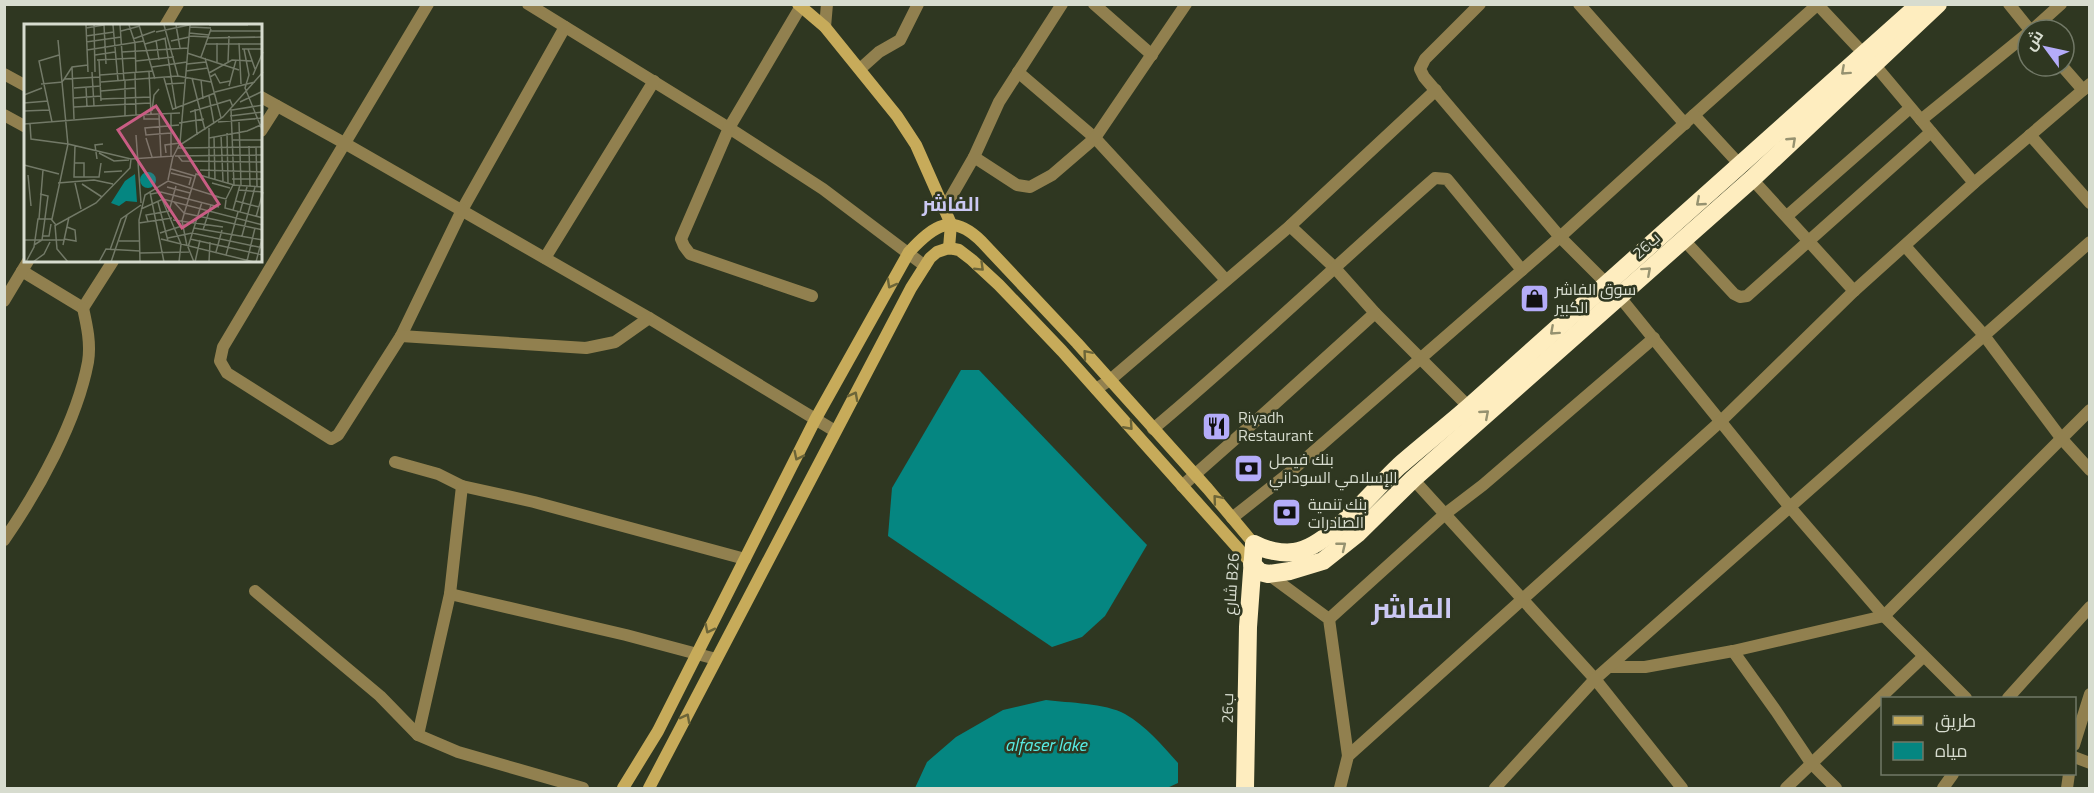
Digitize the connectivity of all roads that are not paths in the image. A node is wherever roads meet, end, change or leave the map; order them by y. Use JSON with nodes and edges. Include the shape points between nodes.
{"nodes":[{"id":1,"x":178,"y":4,"type":"edge"},
{"id":2,"x":429,"y":4,"type":"edge"},
{"id":3,"x":528,"y":4,"type":"edge"},
{"id":4,"x":827,"y":4,"type":"edge"},
{"id":5,"x":918,"y":4,"type":"edge"},
{"id":6,"x":1062,"y":4,"type":"edge"},
{"id":7,"x":1094,"y":4,"type":"edge"},
{"id":8,"x":1186,"y":4,"type":"edge"},
{"id":9,"x":1480,"y":4,"type":"edge"},
{"id":10,"x":1579,"y":4,"type":"edge"},
{"id":11,"x":1920,"y":4,"type":"edge"},
{"id":12,"x":1938,"y":4,"type":"edge"},
{"id":13,"x":2009,"y":4,"type":"edge"},
{"id":14,"x":2061,"y":4,"type":"edge"},
{"id":15,"x":800,"y":5,"type":"edge"},
{"id":16,"x":1817,"y":5,"type":"edge"},
{"id":17,"x":2020,"y":18,"type":"edge"},
{"id":18,"x":2045,"y":18,"type":"edge"},
{"id":19,"x":166,"y":24,"type":"edge"},
{"id":20,"x":565,"y":27,"type":"junction"},
{"id":21,"x":825,"y":27,"type":"junction"},
{"id":22,"x":2016,"y":42,"type":"edge"},
{"id":23,"x":1152,"y":55,"type":"junction"},
{"id":24,"x":1869,"y":59,"type":"junction"},
{"id":25,"x":860,"y":69,"type":"junction"},
{"id":26,"x":1018,"y":72,"type":"junction"},
{"id":27,"x":4,"y":74,"type":"edge"},
{"id":28,"x":654,"y":81,"type":"junction"},
{"id":29,"x":24,"y":85,"type":"edge"},
{"id":30,"x":2086,"y":87,"type":"edge"},
{"id":31,"x":1436,"y":90,"type":"junction"},
{"id":32,"x":262,"y":98,"type":"edge"},
{"id":33,"x":277,"y":106,"type":"junction"},
{"id":34,"x":1910,"y":108,"type":"junction"},
{"id":35,"x":4,"y":115,"type":"edge"},
{"id":36,"x":1690,"y":120,"type":"junction"},
{"id":37,"x":1921,"y":120,"type":"junction"},
{"id":38,"x":24,"y":126,"type":"edge"},
{"id":39,"x":729,"y":128,"type":"junction"},
{"id":40,"x":262,"y":129,"type":"edge"},
{"id":41,"x":1931,"y":132,"type":"junction"},
{"id":42,"x":2030,"y":135,"type":"junction"},
{"id":43,"x":1095,"y":138,"type":"junction"},
{"id":44,"x":346,"y":144,"type":"junction"},
{"id":45,"x":974,"y":157,"type":"junction"},
{"id":46,"x":1746,"y":173,"type":"junction"},
{"id":47,"x":1974,"y":183,"type":"junction"},
{"id":48,"x":2090,"y":203,"type":"edge"},
{"id":49,"x":944,"y":209,"type":"junction"},
{"id":50,"x":462,"y":210,"type":"junction"},
{"id":51,"x":1787,"y":216,"type":"junction"},
{"id":52,"x":951,"y":224,"type":"junction"},
{"id":53,"x":1290,"y":226,"type":"junction"},
{"id":54,"x":1560,"y":237,"type":"junction"},
{"id":55,"x":1683,"y":239,"type":"junction"},
{"id":56,"x":1809,"y":242,"type":"junction"},
{"id":57,"x":2090,"y":242,"type":"edge"},
{"id":58,"x":1905,"y":246,"type":"junction"},
{"id":59,"x":949,"y":248,"type":"junction"},
{"id":60,"x":909,"y":252,"type":"junction"},
{"id":61,"x":545,"y":258,"type":"junction"},
{"id":62,"x":112,"y":262,"type":"edge"},
{"id":63,"x":264,"y":264,"type":"edge"},
{"id":64,"x":25,"y":266,"type":"edge"},
{"id":65,"x":925,"y":266,"type":"junction"},
{"id":66,"x":1334,"y":267,"type":"junction"},
{"id":67,"x":1522,"y":270,"type":"junction"},
{"id":68,"x":1226,"y":280,"type":"junction"},
{"id":69,"x":1613,"y":290,"type":"junction"},
{"id":70,"x":1854,"y":291,"type":"junction"},
{"id":71,"x":813,"y":296,"type":"dead end"},
{"id":72,"x":4,"y":301,"type":"edge"},
{"id":73,"x":83,"y":308,"type":"junction"},
{"id":74,"x":1375,"y":313,"type":"junction"},
{"id":75,"x":649,"y":318,"type":"junction"},
{"id":76,"x":1983,"y":334,"type":"junction"},
{"id":77,"x":401,"y":336,"type":"junction"},
{"id":78,"x":1653,"y":338,"type":"junction"},
{"id":79,"x":857,"y":346,"type":"junction"},
{"id":80,"x":875,"y":356,"type":"junction"},
{"id":81,"x":1420,"y":358,"type":"junction"},
{"id":82,"x":1110,"y":380,"type":"junction"},
{"id":83,"x":1096,"y":389,"type":"junction"},
{"id":84,"x":1469,"y":407,"type":"junction"},
{"id":85,"x":2090,"y":410,"type":"edge"},
{"id":86,"x":815,"y":420,"type":"junction"},
{"id":87,"x":1721,"y":421,"type":"junction"},
{"id":88,"x":1153,"y":429,"type":"junction"},
{"id":89,"x":836,"y":431,"type":"junction"},
{"id":90,"x":2061,"y":438,"type":"junction"},
{"id":91,"x":395,"y":462,"type":"dead end"},
{"id":92,"x":2090,"y":470,"type":"edge"},
{"id":93,"x":1195,"y":475,"type":"junction"},
{"id":94,"x":1413,"y":479,"type":"junction"},
{"id":95,"x":462,"y":486,"type":"junction"},
{"id":96,"x":1182,"y":486,"type":"junction"},
{"id":97,"x":1789,"y":506,"type":"junction"},
{"id":98,"x":1445,"y":514,"type":"junction"},
{"id":99,"x":1232,"y":518,"type":"junction"},
{"id":100,"x":762,"y":528,"type":"junction"},
{"id":101,"x":781,"y":536,"type":"junction"},
{"id":102,"x":4,"y":540,"type":"edge"},
{"id":103,"x":1254,"y":544,"type":"junction"},
{"id":104,"x":745,"y":559,"type":"junction"},
{"id":105,"x":1252,"y":564,"type":"junction"},
{"id":106,"x":1268,"y":574,"type":"junction"},
{"id":107,"x":255,"y":591,"type":"dead end"},
{"id":108,"x":450,"y":594,"type":"junction"},
{"id":109,"x":1523,"y":599,"type":"junction"},
{"id":110,"x":2090,"y":607,"type":"edge"},
{"id":111,"x":1884,"y":616,"type":"junction"},
{"id":112,"x":1329,"y":620,"type":"junction"},
{"id":113,"x":1248,"y":627,"type":"joint"},
{"id":114,"x":1733,"y":651,"type":"junction"},
{"id":115,"x":696,"y":654,"type":"junction"},
{"id":116,"x":1923,"y":657,"type":"junction"},
{"id":117,"x":716,"y":659,"type":"junction"},
{"id":118,"x":1609,"y":667,"type":"junction"},
{"id":119,"x":1595,"y":679,"type":"junction"},
{"id":120,"x":2090,"y":694,"type":"edge"},
{"id":121,"x":1964,"y":697,"type":"edge"},
{"id":122,"x":2009,"y":697,"type":"edge"},
{"id":123,"x":658,"y":731,"type":"junction"},
{"id":124,"x":418,"y":735,"type":"junction"},
{"id":125,"x":675,"y":738,"type":"junction"},
{"id":126,"x":2076,"y":740,"type":"edge"},
{"id":127,"x":1348,"y":756,"type":"junction"},
{"id":128,"x":2076,"y":758,"type":"edge"},
{"id":129,"x":1811,"y":763,"type":"junction"},
{"id":130,"x":2090,"y":764,"type":"edge"},
{"id":131,"x":1952,"y":775,"type":"edge"},
{"id":132,"x":583,"y":789,"type":"edge"},
{"id":133,"x":623,"y":789,"type":"edge"},
{"id":134,"x":649,"y":789,"type":"edge"},
{"id":135,"x":1245,"y":789,"type":"edge"},
{"id":136,"x":1340,"y":789,"type":"edge"},
{"id":137,"x":1495,"y":789,"type":"edge"},
{"id":138,"x":1682,"y":789,"type":"edge"},
{"id":139,"x":1786,"y":789,"type":"edge"},
{"id":140,"x":1836,"y":789,"type":"edge"},
{"id":141,"x":1942,"y":789,"type":"edge"}],
"edges":[{"from":1,"to":19,"type":"street"},
{"from":2,"to":44,"type":"street"},
{"from":3,"to":20,"type":"street"},
{"from":4,"to":21,"type":"street"},
{"from":5,"to":25,"type":"street","via":[[900,40]]},
{"from":6,"to":26,"type":"street"},
{"from":7,"to":23,"type":"street"},
{"from":8,"to":23,"type":"street"},
{"from":9,"to":31,"type":"street","via":[[1425,59],[1420,69]]},
{"from":10,"to":36,"type":"street"},
{"from":11,"to":24,"type":"highway","name":"26ب"},
{"from":12,"to":24,"type":"highway","name":"26ب"},
{"from":13,"to":17,"type":"street"},
{"from":14,"to":18,"type":"street"},
{"from":15,"to":21,"type":"street"},
{"from":15,"to":39,"type":"street"},
{"from":16,"to":24,"type":"street"},
{"from":16,"to":36,"type":"street"},
{"from":20,"to":28,"type":"street"},
{"from":20,"to":50,"type":"street"},
{"from":21,"to":25,"type":"street"},
{"from":22,"to":37,"type":"street"},
{"from":23,"to":43,"type":"street"},
{"from":24,"to":34,"type":"street"},
{"from":24,"to":46,"type":"highway","name":"26ب"},
{"from":25,"to":49,"type":"street","via":[[916,145]]},
{"from":26,"to":43,"type":"street"},
{"from":26,"to":45,"type":"street","via":[[999,102]]},
{"from":27,"to":29,"type":"street"},
{"from":28,"to":39,"type":"street"},
{"from":28,"to":61,"type":"street"},
{"from":30,"to":42,"type":"street"},
{"from":31,"to":53,"type":"street"},
{"from":31,"to":54,"type":"street"},
{"from":32,"to":33,"type":"street"},
{"from":33,"to":40,"type":"street"},
{"from":33,"to":44,"type":"street"},
{"from":34,"to":37,"type":"street"},
{"from":34,"to":51,"type":"street"},
{"from":35,"to":38,"type":"street"},
{"from":36,"to":46,"type":"street"},
{"from":36,"to":54,"type":"street"},
{"from":37,"to":41,"type":"street"},
{"from":39,"to":60,"type":"street","via":[[823,189]]},
{"from":39,"to":71,"type":"street","via":[[681,239],[684,246],[690,254]]},
{"from":41,"to":47,"type":"street"},
{"from":41,"to":56,"type":"street"},
{"from":42,"to":47,"type":"street"},
{"from":42,"to":48,"type":"street"},
{"from":43,"to":45,"type":"street","via":[[1052,175],[1030,187],[1017,185]]},
{"from":43,"to":68,"type":"street"},
{"from":44,"to":50,"type":"street"},
{"from":44,"to":63,"type":"street"},
{"from":45,"to":49,"type":"street"},
{"from":46,"to":51,"type":"street"},
{"from":46,"to":55,"type":"highway","name":"26ب"},
{"from":46,"to":69,"type":"highway","name":"26ب","one_way":true},
{"from":47,"to":58,"type":"street"},
{"from":49,"to":52,"type":"street"},
{"from":50,"to":61,"type":"street"},
{"from":50,"to":77,"type":"street"},
{"from":51,"to":56,"type":"street"},
{"from":52,"to":59,"type":"street"},
{"from":52,"to":60,"type":"street","via":[[923,236]]},
{"from":82,"to":52,"type":"street","one_way":true,"via":[[976,235]]},
{"from":53,"to":66,"type":"street"},
{"from":53,"to":68,"type":"street"},
{"from":54,"to":67,"type":"street"},
{"from":54,"to":69,"type":"street"},
{"from":55,"to":56,"type":"street","via":[[1740,297],[1747,296]]},
{"from":69,"to":55,"type":"highway","name":"26ب","one_way":true},
{"from":56,"to":70,"type":"street"},
{"from":57,"to":76,"type":"street"},
{"from":58,"to":70,"type":"street"},
{"from":58,"to":76,"type":"street"},
{"from":59,"to":65,"type":"street","via":[[937,252]]},
{"from":59,"to":83,"type":"street","one_way":true,"via":[[965,254],[999,285]]},
{"from":60,"to":65,"type":"street"},
{"from":60,"to":79,"type":"street","one_way":true},
{"from":61,"to":75,"type":"street"},
{"from":62,"to":73,"type":"street"},
{"from":63,"to":77,"type":"street","via":[[223,347],[220,362],[227,373],[331,439],[338,435]]},
{"from":64,"to":72,"type":"street"},
{"from":64,"to":73,"type":"street"},
{"from":65,"to":80,"type":"street"},
{"from":66,"to":67,"type":"street","via":[[1435,178],[1441,177],[1447,179]]},
{"from":66,"to":74,"type":"street"},
{"from":66,"to":88,"type":"street","via":[[1219,374]]},
{"from":67,"to":81,"type":"street"},
{"from":68,"to":82,"type":"street"},
{"from":69,"to":78,"type":"street"},
{"from":69,"to":84,"type":"highway","name":"26ب","one_way":true},
{"from":94,"to":69,"type":"highway","name":"26ب","one_way":true},
{"from":70,"to":87,"type":"street"},
{"from":73,"to":102,"type":"street","via":[[88,361],[78,400],[38,485]]},
{"from":74,"to":81,"type":"street"},
{"from":74,"to":93,"type":"street"},
{"from":75,"to":77,"type":"street","via":[[615,342],[586,348]]},
{"from":75,"to":86,"type":"street"},
{"from":76,"to":90,"type":"street"},
{"from":76,"to":97,"type":"street"},
{"from":78,"to":87,"type":"street"},
{"from":78,"to":98,"type":"street"},
{"from":79,"to":80,"type":"street"},
{"from":79,"to":86,"type":"street"},
{"from":89,"to":80,"type":"street","one_way":true},
{"from":81,"to":84,"type":"street"},
{"from":81,"to":99,"type":"street"},
{"from":82,"to":83,"type":"street"},
{"from":82,"to":88,"type":"street"},
{"from":83,"to":96,"type":"street","one_way":true},
{"from":84,"to":103,"type":"highway","name":"26ب","via":[[1317,543],[1295,552]]},
{"from":85,"to":90,"type":"street"},
{"from":86,"to":89,"type":"street"},
{"from":86,"to":100,"type":"street","one_way":true},
{"from":87,"to":97,"type":"street"},
{"from":87,"to":109,"type":"street"},
{"from":88,"to":93,"type":"street"},
{"from":89,"to":101,"type":"street"},
{"from":90,"to":92,"type":"street"},
{"from":90,"to":111,"type":"street"},
{"from":91,"to":95,"type":"street","via":[[438,474]]},
{"from":93,"to":96,"type":"street"},
{"from":99,"to":93,"type":"street","one_way":true},
{"from":94,"to":98,"type":"street"},
{"from":106,"to":94,"type":"highway","name":"26ب","one_way":true,"via":[[1290,572],[1323,561]]},
{"from":95,"to":104,"type":"street"},
{"from":95,"to":108,"type":"street"},
{"from":96,"to":105,"type":"street"},
{"from":97,"to":111,"type":"street"},
{"from":97,"to":118,"type":"street"},
{"from":98,"to":109,"type":"street"},
{"from":98,"to":112,"type":"street"},
{"from":99,"to":103,"type":"street"},
{"from":100,"to":101,"type":"street"},
{"from":100,"to":104,"type":"street"},
{"from":101,"to":117,"type":"street"},
{"from":103,"to":105,"type":"highway","name":"شارع B26"},
{"from":104,"to":115,"type":"street","one_way":true},
{"from":105,"to":106,"type":"highway"},
{"from":105,"to":113,"type":"highway","name":"شارع B26"},
{"from":106,"to":112,"type":"street"},
{"from":107,"to":124,"type":"street","via":[[380,696]]},
{"from":108,"to":115,"type":"street"},
{"from":108,"to":124,"type":"street"},
{"from":109,"to":119,"type":"street"},
{"from":109,"to":127,"type":"street"},
{"from":110,"to":122,"type":"street"},
{"from":111,"to":114,"type":"street"},
{"from":111,"to":116,"type":"street"},
{"from":112,"to":127,"type":"street"},
{"from":113,"to":135,"type":"highway","name":"26ب"},
{"from":114,"to":118,"type":"street","via":[[1645,667]]},
{"from":114,"to":129,"type":"street"},
{"from":115,"to":117,"type":"street"},
{"from":115,"to":123,"type":"street"},
{"from":116,"to":121,"type":"street"},
{"from":116,"to":129,"type":"street"},
{"from":125,"to":117,"type":"street","one_way":true},
{"from":118,"to":119,"type":"street"},
{"from":119,"to":137,"type":"street"},
{"from":119,"to":138,"type":"street"},
{"from":120,"to":126,"type":"street"},
{"from":123,"to":125,"type":"street"},
{"from":123,"to":133,"type":"street"},
{"from":124,"to":132,"type":"street","via":[[458,752]]},
{"from":125,"to":134,"type":"street"},
{"from":127,"to":136,"type":"street"},
{"from":128,"to":130,"type":"street"},
{"from":129,"to":139,"type":"street"},
{"from":129,"to":140,"type":"street"},
{"from":131,"to":141,"type":"street"}]}
